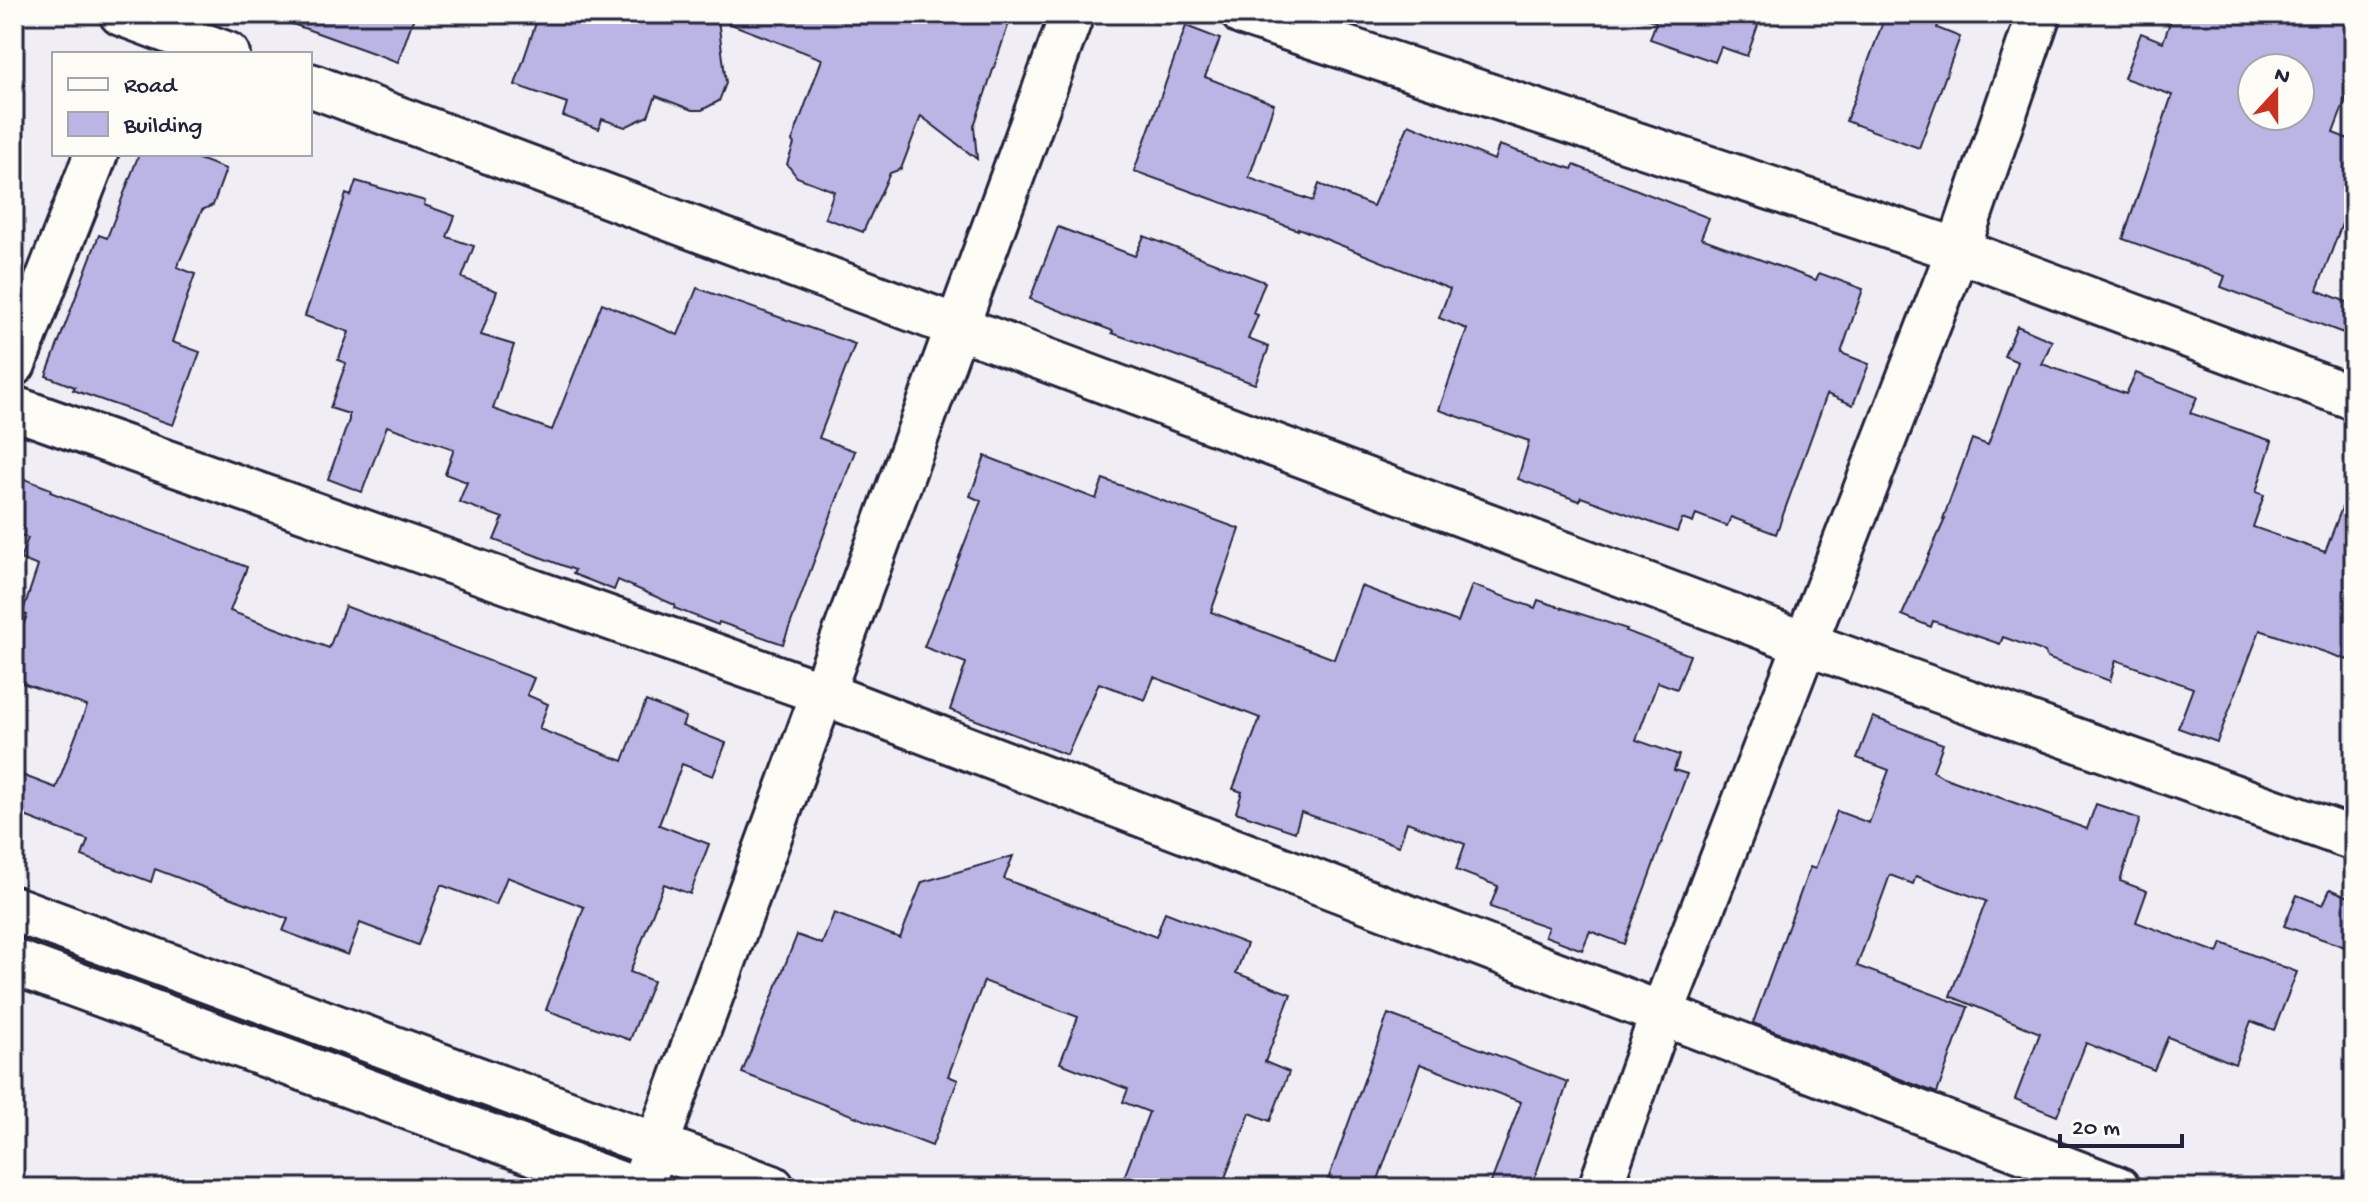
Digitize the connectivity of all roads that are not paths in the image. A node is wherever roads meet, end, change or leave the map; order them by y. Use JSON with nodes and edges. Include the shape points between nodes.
{"nodes":[{"id":1,"x":1072,"y":14,"type":"edge"},
{"id":2,"x":1243,"y":14,"type":"edge"},
{"id":3,"x":2039,"y":14,"type":"edge"},
{"id":4,"x":139,"y":26,"type":"edge"},
{"id":5,"x":222,"y":52,"type":"edge"},
{"id":6,"x":312,"y":86,"type":"edge"},
{"id":7,"x":95,"y":156,"type":"edge"},
{"id":8,"x":1958,"y":250,"type":"junction"},
{"id":9,"x":957,"y":327,"type":"junction"},
{"id":10,"x":14,"y":364,"type":"edge"},
{"id":11,"x":2354,"y":398,"type":"edge"},
{"id":12,"x":14,"y":408,"type":"edge"},
{"id":13,"x":1807,"y":644,"type":"junction"},
{"id":14,"x":822,"y":693,"type":"junction"},
{"id":15,"x":2354,"y":839,"type":"edge"},
{"id":16,"x":14,"y":909,"type":"edge"},
{"id":17,"x":14,"y":962,"type":"edge"},
{"id":18,"x":1662,"y":1013,"type":"junction"},
{"id":19,"x":654,"y":1146,"type":"junction"},
{"id":20,"x":565,"y":1177,"type":"edge"},
{"id":21,"x":630,"y":1188,"type":"edge"},
{"id":22,"x":641,"y":1188,"type":"edge"},
{"id":23,"x":772,"y":1188,"type":"edge"},
{"id":24,"x":1600,"y":1188,"type":"edge"},
{"id":25,"x":2118,"y":1188,"type":"edge"}],
"edges":[{"from":1,"to":9,"type":"street"},
{"from":2,"to":8,"type":"street"},
{"from":3,"to":8,"type":"street"},
{"from":4,"to":5,"type":"street"},
{"from":6,"to":9,"type":"street"},
{"from":7,"to":10,"type":"street"},
{"from":8,"to":11,"type":"street"},
{"from":8,"to":13,"type":"street"},
{"from":9,"to":13,"type":"street"},
{"from":9,"to":14,"type":"street"},
{"from":12,"to":14,"type":"street"},
{"from":13,"to":15,"type":"street"},
{"from":13,"to":18,"type":"street"},
{"from":14,"to":18,"type":"street"},
{"from":14,"to":19,"type":"street"},
{"from":16,"to":19,"type":"main road"},
{"from":17,"to":20,"type":"main road"},
{"from":18,"to":24,"type":"street"},
{"from":18,"to":25,"type":"street"},
{"from":19,"to":22,"type":"street"},
{"from":19,"to":23,"type":"main road"},
{"from":20,"to":21,"type":"main road"}]}
